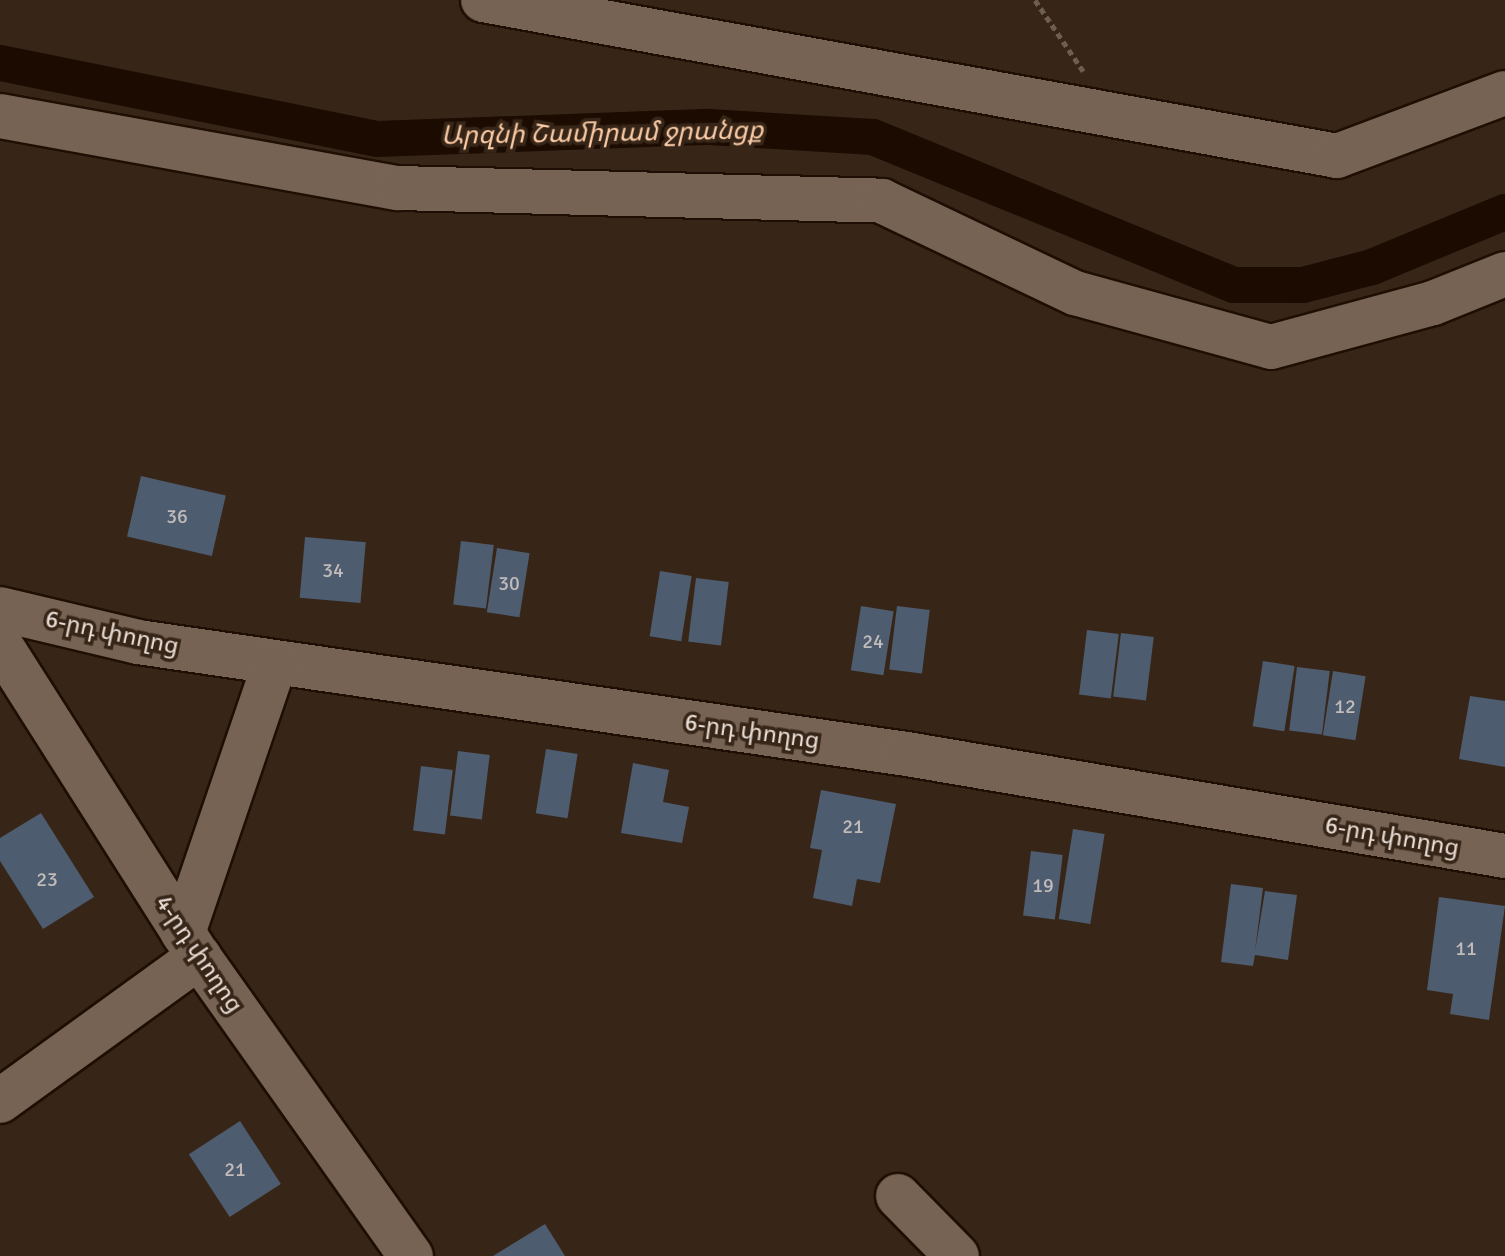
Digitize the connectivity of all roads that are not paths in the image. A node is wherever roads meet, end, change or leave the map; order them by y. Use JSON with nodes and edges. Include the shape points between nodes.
{"nodes":[{"id":1,"x":483,"y":0,"type":"edge"},
{"id":2,"x":1505,"y":93,"type":"edge"},
{"id":3,"x":0,"y":116,"type":"edge"},
{"id":4,"x":1505,"y":274,"type":"edge"},
{"id":5,"x":0,"y":609,"type":"edge"},
{"id":6,"x":0,"y":644,"type":"edge"},
{"id":7,"x":275,"y":663,"type":"junction"},
{"id":8,"x":1505,"y":856,"type":"edge"},
{"id":9,"x":191,"y":945,"type":"junction"},
{"id":10,"x":0,"y":1101,"type":"edge"},
{"id":11,"x":898,"y":1196,"type":"dead end"},
{"id":12,"x":411,"y":1256,"type":"edge"},
{"id":13,"x":957,"y":1256,"type":"edge"}],
"edges":[{"from":1,"to":2,"type":"street","via":[[1337,156]]},
{"from":3,"to":4,"type":"street","via":[[398,188],[882,201],[1075,293],[1271,347],[1433,303]]},
{"from":5,"to":7,"type":"street","name":"6-րդ փողոց","via":[[138,642]]},
{"from":6,"to":9,"type":"street","name":"4-րդ փողոց"},
{"from":7,"to":8,"type":"street","name":"6-րդ փողոց","via":[[907,754]]},
{"from":7,"to":9,"type":"street"},
{"from":9,"to":10,"type":"street"},
{"from":9,"to":12,"type":"street","name":"4-րդ փողոց"},
{"from":11,"to":13,"type":"street"}]}
